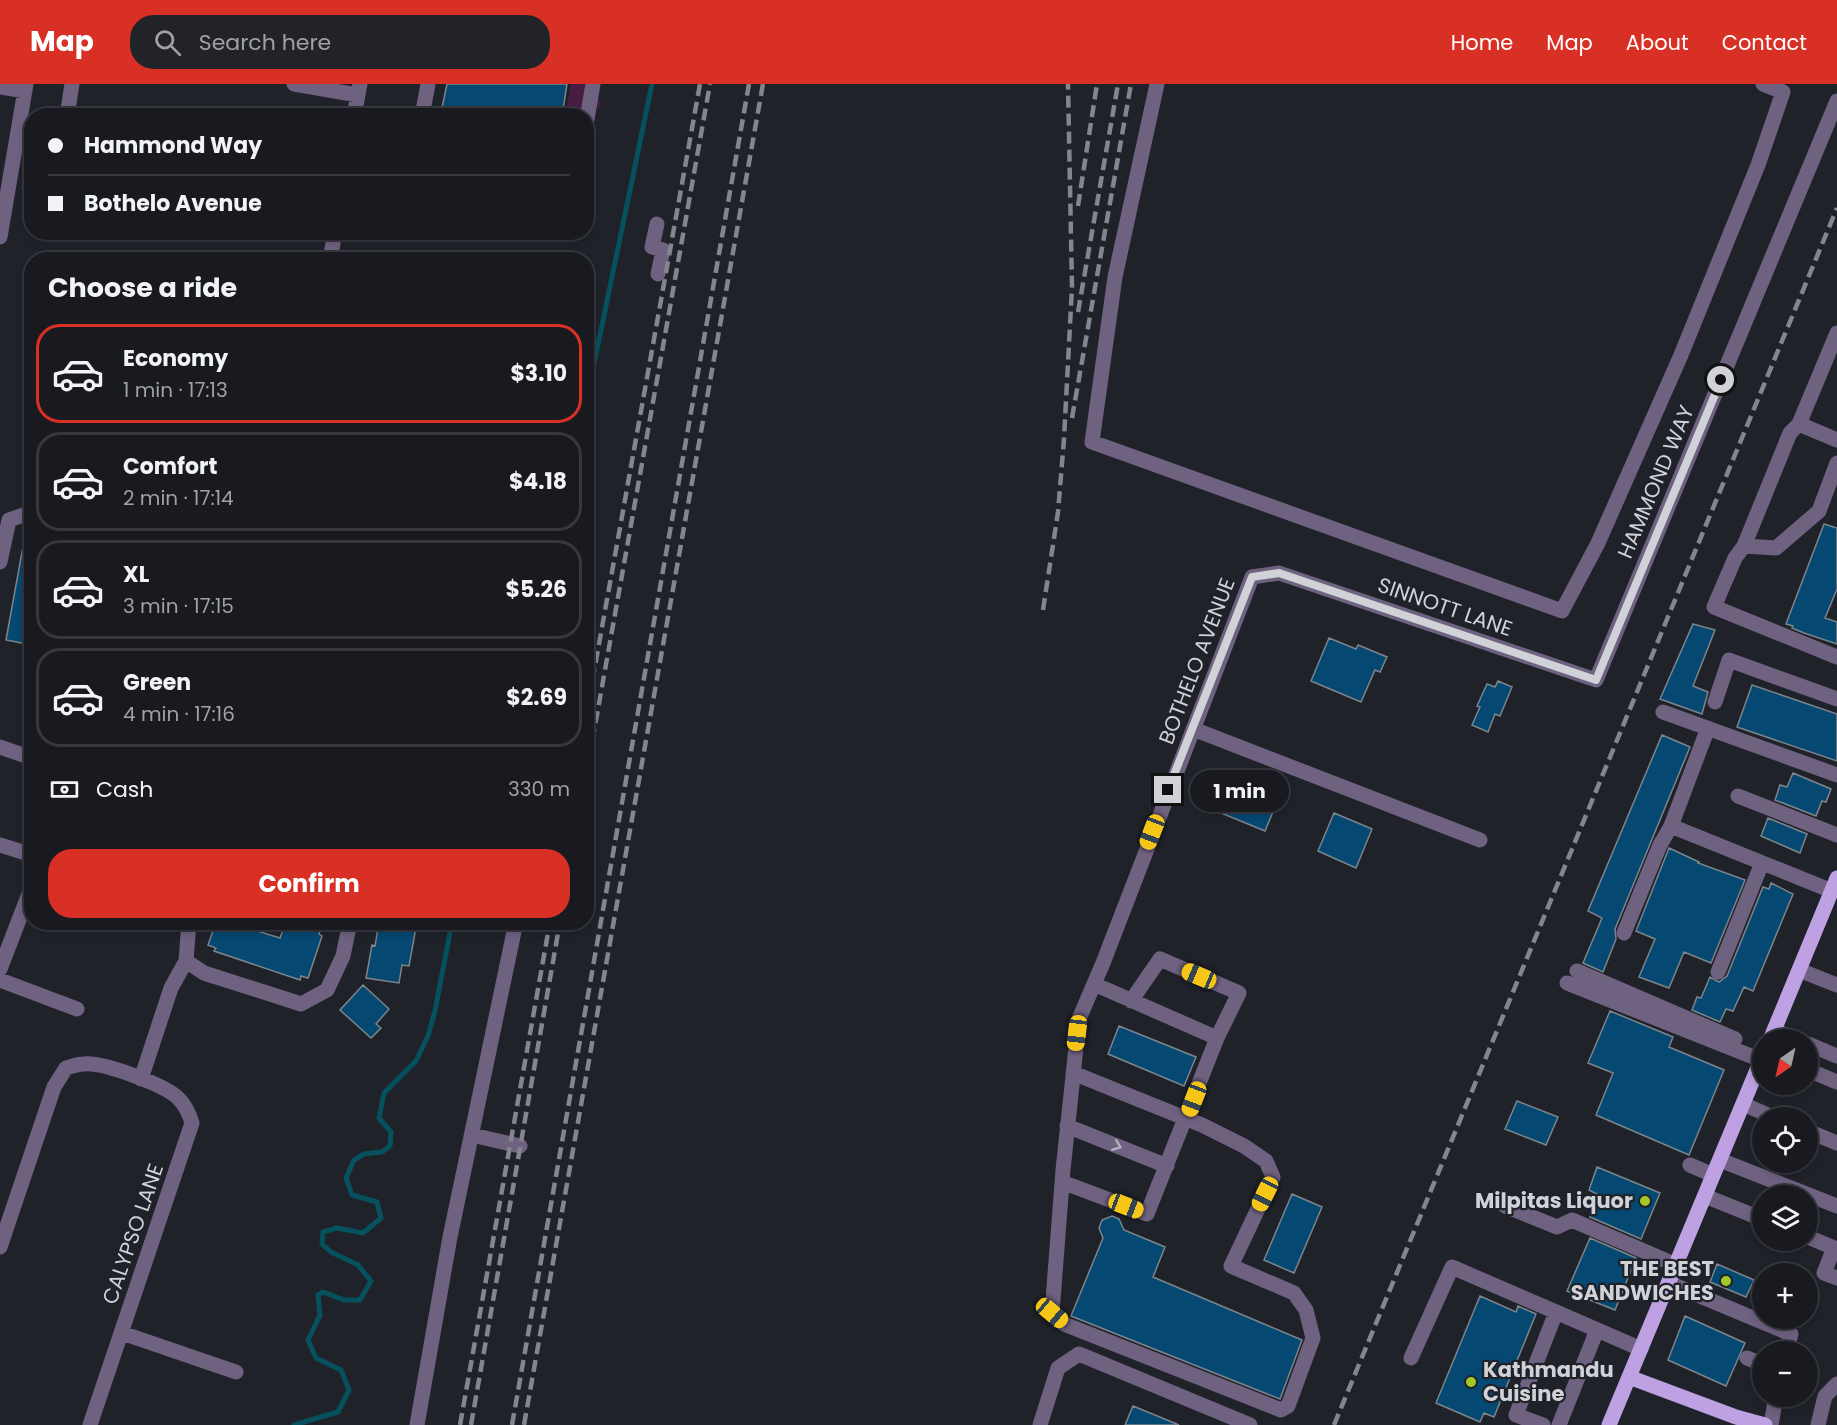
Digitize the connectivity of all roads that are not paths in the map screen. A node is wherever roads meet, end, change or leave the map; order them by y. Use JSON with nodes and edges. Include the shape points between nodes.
{"nodes":[{"id":1,"x":72,"y":84,"type":"edge"},
{"id":2,"x":294,"y":84,"type":"edge"},
{"id":3,"x":428,"y":84,"type":"edge"},
{"id":4,"x":593,"y":84,"type":"edge"},
{"id":5,"x":1156,"y":84,"type":"edge"},
{"id":6,"x":1763,"y":84,"type":"edge"},
{"id":7,"x":0,"y":87,"type":"edge"},
{"id":8,"x":26,"y":88,"type":"edge"},
{"id":9,"x":1784,"y":88,"type":"edge"},
{"id":10,"x":359,"y":89,"type":"edge"},
{"id":11,"x":1837,"y":101,"type":"edge"},
{"id":12,"x":68,"y":108,"type":"edge"},
{"id":13,"x":355,"y":108,"type":"edge"},
{"id":14,"x":424,"y":108,"type":"edge"},
{"id":15,"x":589,"y":108,"type":"edge"},
{"id":16,"x":657,"y":224,"type":"dead end"},
{"id":17,"x":0,"y":237,"type":"edge"},
{"id":18,"x":658,"y":274,"type":"dead end"},
{"id":19,"x":1837,"y":333,"type":"edge"},
{"id":20,"x":1799,"y":424,"type":"junction"},
{"id":21,"x":1837,"y":440,"type":"edge"},
{"id":22,"x":1837,"y":463,"type":"edge"},
{"id":23,"x":24,"y":515,"type":"edge"},
{"id":24,"x":1744,"y":546,"type":"junction"},
{"id":25,"x":0,"y":562,"type":"edge"},
{"id":26,"x":1279,"y":573,"type":"joint"},
{"id":27,"x":1837,"y":657,"type":"edge"},
{"id":28,"x":1596,"y":680,"type":"joint"},
{"id":29,"x":1837,"y":699,"type":"edge"},
{"id":30,"x":1715,"y":702,"type":"dead end"},
{"id":31,"x":1663,"y":712,"type":"dead end"},
{"id":32,"x":1708,"y":728,"type":"junction"},
{"id":33,"x":1192,"y":729,"type":"junction"},
{"id":34,"x":1,"y":751,"type":"edge"},
{"id":35,"x":24,"y":757,"type":"edge"},
{"id":36,"x":1837,"y":775,"type":"edge"},
{"id":37,"x":1738,"y":796,"type":"dead end"},
{"id":38,"x":1671,"y":826,"type":"junction"},
{"id":39,"x":1837,"y":835,"type":"edge"},
{"id":40,"x":1480,"y":840,"type":"dead end"},
{"id":41,"x":0,"y":845,"type":"edge"},
{"id":42,"x":24,"y":852,"type":"edge"},
{"id":43,"x":1762,"y":863,"type":"junction"},
{"id":44,"x":1834,"y":892,"type":"edge"},
{"id":45,"x":24,"y":907,"type":"edge"},
{"id":46,"x":188,"y":930,"type":"edge"},
{"id":47,"x":348,"y":930,"type":"edge"},
{"id":48,"x":514,"y":930,"type":"edge"},
{"id":49,"x":1623,"y":933,"type":"dead end"},
{"id":50,"x":186,"y":961,"type":"junction"},
{"id":51,"x":0,"y":969,"type":"edge"},
{"id":52,"x":1799,"y":970,"type":"junction"},
{"id":53,"x":1718,"y":972,"type":"dead end"},
{"id":54,"x":1572,"y":977,"type":"dead end"},
{"id":55,"x":0,"y":980,"type":"edge"},
{"id":56,"x":1094,"y":984,"type":"junction"},
{"id":57,"x":1837,"y":985,"type":"edge"},
{"id":58,"x":1131,"y":1000,"type":"junction"},
{"id":59,"x":77,"y":1009,"type":"dead end"},
{"id":60,"x":1774,"y":1029,"type":"edge"},
{"id":61,"x":1217,"y":1038,"type":"junction"},
{"id":62,"x":1818,"y":1048,"type":"edge"},
{"id":63,"x":1752,"y":1052,"type":"edge"},
{"id":64,"x":1837,"y":1056,"type":"edge"},
{"id":65,"x":1073,"y":1073,"type":"junction"},
{"id":66,"x":1818,"y":1074,"type":"edge"},
{"id":67,"x":141,"y":1079,"type":"junction"},
{"id":68,"x":1752,"y":1081,"type":"edge"},
{"id":69,"x":1837,"y":1082,"type":"edge"},
{"id":70,"x":1743,"y":1104,"type":"junction"},
{"id":71,"x":1752,"y":1108,"type":"edge"},
{"id":72,"x":1186,"y":1119,"type":"junction"},
{"id":73,"x":1067,"y":1126,"type":"junction"},
{"id":74,"x":472,"y":1135,"type":"junction"},
{"id":75,"x":1818,"y":1135,"type":"edge"},
{"id":76,"x":1837,"y":1143,"type":"edge"},
{"id":77,"x":520,"y":1146,"type":"dead end"},
{"id":78,"x":1720,"y":1160,"type":"junction"},
{"id":79,"x":1690,"y":1165,"type":"dead end"},
{"id":80,"x":1167,"y":1166,"type":"junction"},
{"id":81,"x":1713,"y":1175,"type":"junction"},
{"id":82,"x":1062,"y":1182,"type":"junction"},
{"id":83,"x":1705,"y":1196,"type":"junction"},
{"id":84,"x":1505,"y":1206,"type":"dead end"},
{"id":85,"x":1837,"y":1206,"type":"edge"},
{"id":86,"x":1752,"y":1215,"type":"edge"},
{"id":87,"x":1818,"y":1241,"type":"edge"},
{"id":88,"x":0,"y":1247,"type":"edge"},
{"id":89,"x":1836,"y":1249,"type":"edge"},
{"id":90,"x":1676,"y":1265,"type":"junction"},
{"id":91,"x":1837,"y":1278,"type":"edge"},
{"id":92,"x":1669,"y":1283,"type":"junction"},
{"id":93,"x":1556,"y":1312,"type":"junction"},
{"id":94,"x":1596,"y":1330,"type":"junction"},
{"id":95,"x":122,"y":1333,"type":"junction"},
{"id":96,"x":1789,"y":1341,"type":"edge"},
{"id":97,"x":1641,"y":1349,"type":"junction"},
{"id":98,"x":1411,"y":1358,"type":"dead end"},
{"id":99,"x":1747,"y":1358,"type":"dead end"},
{"id":100,"x":1752,"y":1360,"type":"edge"},
{"id":101,"x":236,"y":1372,"type":"dead end"},
{"id":102,"x":1629,"y":1377,"type":"junction"},
{"id":103,"x":1837,"y":1384,"type":"edge"},
{"id":104,"x":1774,"y":1407,"type":"edge"},
{"id":105,"x":1740,"y":1421,"type":"edge"},
{"id":106,"x":90,"y":1425,"type":"edge"},
{"id":107,"x":417,"y":1425,"type":"edge"},
{"id":108,"x":1040,"y":1425,"type":"edge"},
{"id":109,"x":1250,"y":1425,"type":"edge"},
{"id":110,"x":1543,"y":1425,"type":"edge"},
{"id":111,"x":1558,"y":1425,"type":"edge"},
{"id":112,"x":1609,"y":1425,"type":"edge"},
{"id":113,"x":1765,"y":1425,"type":"edge"},
{"id":114,"x":1771,"y":1425,"type":"edge"},
{"id":115,"x":1818,"y":1425,"type":"edge"}],
"edges":[{"from":1,"to":12,"type":"street"},
{"from":2,"to":10,"type":"street"},
{"from":3,"to":14,"type":"street"},
{"from":4,"to":15,"type":"street"},
{"from":5,"to":9,"type":"street","via":[[1115,277],[1092,442],[1562,611],[1598,543],[1681,355],[1758,165]]},
{"from":6,"to":9,"type":"street"},
{"from":7,"to":8,"type":"street"},
{"from":8,"to":17,"type":"street"},
{"from":10,"to":13,"type":"street"},
{"from":11,"to":28,"type":"street","name":"HAMMOND WAY"},
{"from":16,"to":18,"type":"street","via":[[652,247],[663,250]]},
{"from":19,"to":20,"type":"street"},
{"from":20,"to":21,"type":"street"},
{"from":20,"to":24,"type":"street","via":[[1790,433]]},
{"from":22,"to":24,"type":"street","via":[[1819,511],[1776,548]]},
{"from":23,"to":25,"type":"street","via":[[9,520]]},
{"from":24,"to":27,"type":"street","via":[[1714,607]]},
{"from":26,"to":28,"type":"street","name":"SINNOTT LANE"},
{"from":26,"to":33,"type":"street","name":"BOTHELO AVENUE","via":[[1252,577]]},
{"from":29,"to":30,"type":"street","via":[[1729,660]]},
{"from":31,"to":32,"type":"street"},
{"from":32,"to":36,"type":"street"},
{"from":32,"to":38,"type":"street"},
{"from":33,"to":40,"type":"street"},
{"from":33,"to":56,"type":"street","name":"BOTHELO AVENUE"},
{"from":34,"to":35,"type":"street"},
{"from":37,"to":39,"type":"street"},
{"from":38,"to":43,"type":"street"},
{"from":38,"to":49,"type":"street"},
{"from":41,"to":42,"type":"street"},
{"from":43,"to":44,"type":"street"},
{"from":43,"to":53,"type":"street"},
{"from":44,"to":52,"type":"main road"},
{"from":45,"to":51,"type":"street"},
{"from":46,"to":50,"type":"street"},
{"from":47,"to":50,"type":"street","via":[[343,956],[327,990],[301,1004],[204,973]]},
{"from":48,"to":74,"type":"street"},
{"from":50,"to":67,"type":"street","via":[[171,988]]},
{"from":52,"to":57,"type":"street"},
{"from":52,"to":60,"type":"main road"},
{"from":54,"to":63,"type":"street"},
{"from":55,"to":59,"type":"street"},
{"from":56,"to":58,"type":"street"},
{"from":56,"to":65,"type":"street","name":"BOTHELO AVENUE","via":[[1079,1019]]},
{"from":58,"to":61,"type":"street"},
{"from":58,"to":61,"type":"street","via":[[1160,959],[1239,993]]},
{"from":61,"to":72,"type":"street"},
{"from":62,"to":64,"type":"street"},
{"from":65,"to":72,"type":"street"},
{"from":65,"to":73,"type":"street","name":"BOTHELO AVENUE"},
{"from":66,"to":69,"type":"street"},
{"from":67,"to":88,"type":"street","name":"CALYPSO LANE","via":[[105,1066],[85,1064],[66,1068],[54,1088]]},
{"from":67,"to":95,"type":"street","name":"CALYPSO LANE","via":[[177,1096],[188,1109],[192,1123]]},
{"from":68,"to":70,"type":"main road"},
{"from":70,"to":71,"type":"street"},
{"from":70,"to":78,"type":"main road"},
{"from":72,"to":80,"type":"street"},
{"from":72,"to":82,"type":"street","name":"BOTHELO AVENUE","via":[[1266,1161],[1273,1177],[1231,1266],[1294,1293],[1306,1310],[1313,1338],[1288,1406],[1281,1410],[1064,1324],[1052,1313]]},
{"from":73,"to":80,"type":"street","one_way":true},
{"from":73,"to":82,"type":"street","name":"BOTHELO AVENUE"},
{"from":74,"to":77,"type":"street"},
{"from":74,"to":107,"type":"street"},
{"from":75,"to":76,"type":"street"},
{"from":78,"to":81,"type":"main road"},
{"from":78,"to":85,"type":"street"},
{"from":79,"to":81,"type":"street"},
{"from":80,"to":82,"type":"street","via":[[1147,1214]]},
{"from":81,"to":83,"type":"main road"},
{"from":83,"to":86,"type":"street"},
{"from":83,"to":90,"type":"main road"},
{"from":84,"to":90,"type":"street","via":[[1557,1227],[1572,1220]]},
{"from":87,"to":89,"type":"street"},
{"from":89,"to":91,"type":"street","via":[[1824,1273]]},
{"from":90,"to":92,"type":"main road"},
{"from":92,"to":96,"type":"street","via":[[1791,1334]]},
{"from":92,"to":97,"type":"main road"},
{"from":93,"to":94,"type":"street"},
{"from":93,"to":98,"type":"street","via":[[1452,1267]]},
{"from":93,"to":110,"type":"street","via":[[1516,1415]]},
{"from":94,"to":97,"type":"street"},
{"from":94,"to":111,"type":"street"},
{"from":95,"to":101,"type":"street"},
{"from":95,"to":106,"type":"street","name":"CALYPSO LANE"},
{"from":97,"to":102,"type":"main road"},
{"from":99,"to":100,"type":"street"},
{"from":102,"to":105,"type":"main road"},
{"from":102,"to":112,"type":"main road"},
{"from":103,"to":115,"type":"street","via":[[1825,1396]]},
{"from":104,"to":114,"type":"street"},
{"from":105,"to":113,"type":"main road"},
{"from":108,"to":109,"type":"street","via":[[1058,1368],[1079,1354]]}]}
